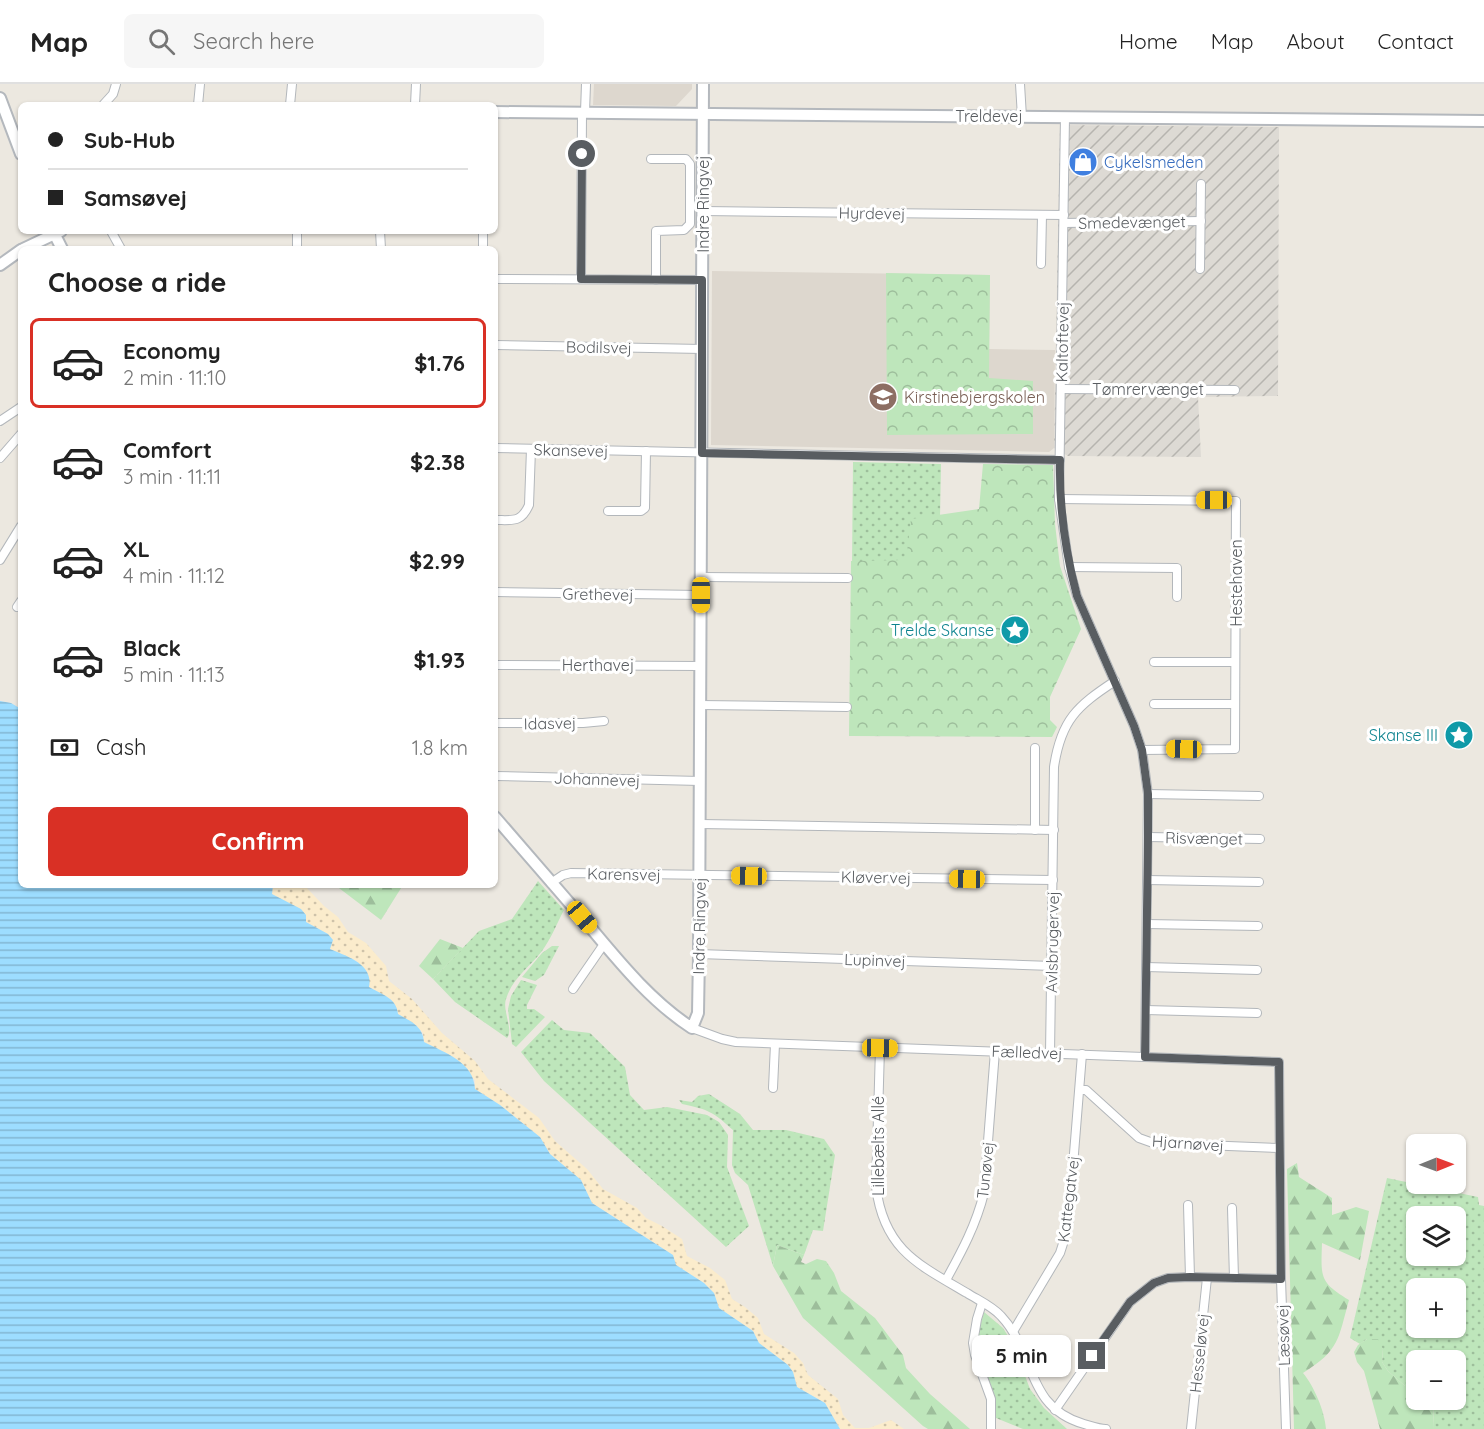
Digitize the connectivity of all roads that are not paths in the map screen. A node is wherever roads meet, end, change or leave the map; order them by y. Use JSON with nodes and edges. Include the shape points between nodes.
{"nodes":[{"id":1,"x":116,"y":84,"type":"edge"},
{"id":2,"x":200,"y":84,"type":"edge"},
{"id":3,"x":292,"y":84,"type":"edge"},
{"id":4,"x":416,"y":84,"type":"edge"},
{"id":5,"x":586,"y":84,"type":"edge"},
{"id":6,"x":703,"y":84,"type":"edge"},
{"id":7,"x":1020,"y":84,"type":"edge"},
{"id":8,"x":0,"y":98,"type":"edge"},
{"id":9,"x":106,"y":102,"type":"edge"},
{"id":10,"x":198,"y":102,"type":"edge"},
{"id":11,"x":290,"y":102,"type":"edge"},
{"id":12,"x":415,"y":102,"type":"edge"},
{"id":13,"x":498,"y":112,"type":"edge"},
{"id":14,"x":584,"y":112,"type":"junction"},
{"id":15,"x":703,"y":114,"type":"junction"},
{"id":16,"x":1022,"y":117,"type":"junction"},
{"id":17,"x":1065,"y":117,"type":"junction"},
{"id":18,"x":1484,"y":121,"type":"edge"},
{"id":19,"x":18,"y":144,"type":"edge"},
{"id":20,"x":651,"y":159,"type":"dead end"},
{"id":21,"x":1201,"y":184,"type":"dead end"},
{"id":22,"x":703,"y":211,"type":"junction"},
{"id":23,"x":1042,"y":214,"type":"junction"},
{"id":24,"x":1064,"y":219,"type":"junction"},
{"id":25,"x":1201,"y":221,"type":"junction"},
{"id":26,"x":52,"y":234,"type":"edge"},
{"id":27,"x":30,"y":246,"type":"edge"},
{"id":28,"x":18,"y":253,"type":"edge"},
{"id":29,"x":1041,"y":264,"type":"dead end"},
{"id":30,"x":0,"y":265,"type":"edge"},
{"id":31,"x":1200,"y":269,"type":"dead end"},
{"id":32,"x":498,"y":279,"type":"edge"},
{"id":33,"x":581,"y":279,"type":"junction"},
{"id":34,"x":656,"y":280,"type":"junction"},
{"id":35,"x":702,"y":280,"type":"junction"},
{"id":36,"x":498,"y":345,"type":"edge"},
{"id":37,"x":702,"y":349,"type":"junction"},
{"id":38,"x":1061,"y":389,"type":"junction"},
{"id":39,"x":1235,"y":390,"type":"dead end"},
{"id":40,"x":18,"y":409,"type":"edge"},
{"id":41,"x":0,"y":421,"type":"edge"},
{"id":42,"x":18,"y":437,"type":"edge"},
{"id":43,"x":498,"y":448,"type":"edge"},
{"id":44,"x":531,"y":449,"type":"junction"},
{"id":45,"x":646,"y":451,"type":"junction"},
{"id":46,"x":702,"y":453,"type":"junction"},
{"id":47,"x":0,"y":458,"type":"edge"},
{"id":48,"x":1060,"y":460,"type":"junction"},
{"id":49,"x":1059,"y":499,"type":"junction"},
{"id":50,"x":608,"y":511,"type":"dead end"},
{"id":51,"x":498,"y":520,"type":"edge"},
{"id":52,"x":18,"y":531,"type":"edge"},
{"id":53,"x":0,"y":560,"type":"edge"},
{"id":54,"x":1069,"y":567,"type":"junction"},
{"id":55,"x":701,"y":577,"type":"junction"},
{"id":56,"x":848,"y":578,"type":"dead end"},
{"id":57,"x":498,"y":592,"type":"edge"},
{"id":58,"x":701,"y":595,"type":"junction"},
{"id":59,"x":1177,"y":597,"type":"dead end"},
{"id":60,"x":1154,"y":662,"type":"dead end"},
{"id":61,"x":1235,"y":662,"type":"junction"},
{"id":62,"x":498,"y":665,"type":"edge"},
{"id":63,"x":700,"y":666,"type":"junction"},
{"id":64,"x":1115,"y":681,"type":"junction"},
{"id":65,"x":1154,"y":704,"type":"dead end"},
{"id":66,"x":1235,"y":704,"type":"junction"},
{"id":67,"x":700,"y":705,"type":"junction"},
{"id":68,"x":847,"y":707,"type":"dead end"},
{"id":69,"x":604,"y":721,"type":"dead end"},
{"id":70,"x":498,"y":723,"type":"edge"},
{"id":71,"x":1035,"y":748,"type":"dead end"},
{"id":72,"x":1142,"y":750,"type":"junction"},
{"id":73,"x":498,"y":776,"type":"edge"},
{"id":74,"x":700,"y":782,"type":"junction"},
{"id":75,"x":1148,"y":794,"type":"junction"},
{"id":76,"x":1259,"y":796,"type":"dead end"},
{"id":77,"x":498,"y":821,"type":"edge"},
{"id":78,"x":700,"y":824,"type":"junction"},
{"id":79,"x":1035,"y":830,"type":"junction"},
{"id":80,"x":1054,"y":830,"type":"junction"},
{"id":81,"x":1148,"y":837,"type":"junction"},
{"id":82,"x":1260,"y":838,"type":"dead end"},
{"id":83,"x":700,"y":875,"type":"junction"},
{"id":84,"x":1053,"y":880,"type":"junction"},
{"id":85,"x":1147,"y":880,"type":"junction"},
{"id":86,"x":1259,"y":882,"type":"dead end"},
{"id":87,"x":551,"y":883,"type":"junction"},
{"id":88,"x":1147,"y":924,"type":"junction"},
{"id":89,"x":1258,"y":926,"type":"dead end"},
{"id":90,"x":604,"y":944,"type":"junction"},
{"id":91,"x":699,"y":954,"type":"junction"},
{"id":92,"x":1052,"y":966,"type":"junction"},
{"id":93,"x":1146,"y":967,"type":"junction"},
{"id":94,"x":1257,"y":970,"type":"dead end"},
{"id":95,"x":573,"y":989,"type":"dead end"},
{"id":96,"x":1146,"y":1010,"type":"junction"},
{"id":97,"x":1257,"y":1013,"type":"dead end"},
{"id":98,"x":692,"y":1028,"type":"junction"},
{"id":99,"x":775,"y":1044,"type":"junction"},
{"id":100,"x":880,"y":1048,"type":"junction"},
{"id":101,"x":995,"y":1051,"type":"junction"},
{"id":102,"x":1050,"y":1054,"type":"junction"},
{"id":103,"x":1082,"y":1054,"type":"junction"},
{"id":104,"x":1145,"y":1057,"type":"junction"},
{"id":105,"x":1279,"y":1062,"type":"joint"},
{"id":106,"x":773,"y":1088,"type":"dead end"},
{"id":107,"x":1080,"y":1090,"type":"junction"},
{"id":108,"x":1279,"y":1148,"type":"junction"},
{"id":109,"x":1188,"y":1205,"type":"dead end"},
{"id":110,"x":1232,"y":1208,"type":"dead end"},
{"id":111,"x":1190,"y":1277,"type":"junction"},
{"id":112,"x":1207,"y":1278,"type":"junction"},
{"id":113,"x":1234,"y":1278,"type":"junction"},
{"id":114,"x":1281,"y":1279,"type":"junction"},
{"id":115,"x":946,"y":1280,"type":"junction"},
{"id":116,"x":982,"y":1303,"type":"junction"},
{"id":117,"x":1014,"y":1330,"type":"junction"},
{"id":118,"x":1055,"y":1410,"type":"junction"},
{"id":119,"x":1076,"y":1426,"type":"edge"},
{"id":120,"x":991,"y":1429,"type":"edge"},
{"id":121,"x":1106,"y":1429,"type":"edge"},
{"id":122,"x":1191,"y":1429,"type":"edge"},
{"id":123,"x":1286,"y":1429,"type":"edge"}],
"edges":[{"from":1,"to":9,"type":"street"},
{"from":2,"to":10,"type":"street"},
{"from":3,"to":11,"type":"street"},
{"from":4,"to":12,"type":"street"},
{"from":5,"to":14,"type":"street"},
{"from":6,"to":15,"type":"street","name":"Indre Ringvej"},
{"from":7,"to":16,"type":"street"},
{"from":8,"to":19,"type":"street"},
{"from":13,"to":14,"type":"street","name":"Treldevej"},
{"from":14,"to":15,"type":"street","name":"Treldevej"},
{"from":14,"to":33,"type":"street"},
{"from":15,"to":16,"type":"street","name":"Treldevej"},
{"from":15,"to":22,"type":"street","name":"Indre Ringvej"},
{"from":16,"to":17,"type":"street","name":"Treldevej"},
{"from":17,"to":18,"type":"street","name":"Treldevej"},
{"from":17,"to":24,"type":"street","name":"Kaltoftevej"},
{"from":20,"to":34,"type":"street","via":[[686,159],[690,164],[690,224],[684,230],[656,231]]},
{"from":21,"to":25,"type":"street","name":"Smedevænget"},
{"from":22,"to":23,"type":"street","name":"Hyrdevej"},
{"from":22,"to":35,"type":"street","name":"Indre Ringvej"},
{"from":23,"to":24,"type":"street","name":"Hyrdevej"},
{"from":23,"to":29,"type":"street"},
{"from":24,"to":25,"type":"street","name":"Smedevænget"},
{"from":24,"to":38,"type":"street","name":"Kaltoftevej"},
{"from":25,"to":31,"type":"street","name":"Smedevænget"},
{"from":26,"to":27,"type":"street"},
{"from":28,"to":30,"type":"street"},
{"from":32,"to":33,"type":"street"},
{"from":33,"to":34,"type":"street"},
{"from":34,"to":35,"type":"street"},
{"from":35,"to":37,"type":"street","name":"Indre Ringvej"},
{"from":36,"to":37,"type":"street","name":"Bodilsvej"},
{"from":37,"to":46,"type":"street","name":"Indre Ringvej"},
{"from":38,"to":39,"type":"street","name":"Tømrervænget"},
{"from":38,"to":48,"type":"street","name":"Kaltoftevej"},
{"from":40,"to":41,"type":"street"},
{"from":42,"to":47,"type":"street"},
{"from":43,"to":44,"type":"street","name":"Skansevej"},
{"from":44,"to":45,"type":"street","name":"Skansevej"},
{"from":44,"to":51,"type":"street","via":[[529,505],[521,518]]},
{"from":45,"to":46,"type":"street","name":"Skansevej"},
{"from":45,"to":50,"type":"street","via":[[645,508]]},
{"from":46,"to":48,"type":"street","name":"Skansevej"},
{"from":46,"to":55,"type":"street","name":"Indre Ringvej"},
{"from":48,"to":49,"type":"street","name":"Kaltoftevej"},
{"from":49,"to":54,"type":"street","name":"Kaltoftevej"},
{"from":49,"to":61,"type":"street","name":"Hestehaven","via":[[1236,501]]},
{"from":52,"to":53,"type":"street"},
{"from":54,"to":59,"type":"street","via":[[1177,568]]},
{"from":54,"to":64,"type":"street","name":"Kaltoftevej","via":[[1077,596]]},
{"from":55,"to":56,"type":"street"},
{"from":55,"to":58,"type":"street","name":"Indre Ringvej"},
{"from":57,"to":58,"type":"street","name":"Grethevej"},
{"from":58,"to":63,"type":"street","name":"Indre Ringvej"},
{"from":60,"to":61,"type":"street"},
{"from":61,"to":66,"type":"street","name":"Hestehaven"},
{"from":62,"to":63,"type":"street","name":"Herthavej"},
{"from":63,"to":67,"type":"street","name":"Indre Ringvej"},
{"from":64,"to":72,"type":"street","name":"Kaltoftevej"},
{"from":64,"to":80,"type":"street","name":"Avlsbrugervej","via":[[1082,705],[1060,739],[1054,767]]},
{"from":65,"to":66,"type":"street"},
{"from":66,"to":72,"type":"street","name":"Hestehaven","via":[[1234,749]]},
{"from":67,"to":68,"type":"street"},
{"from":67,"to":74,"type":"street","name":"Indre Ringvej"},
{"from":69,"to":70,"type":"street","name":"Idasvej"},
{"from":71,"to":79,"type":"street"},
{"from":72,"to":75,"type":"street","name":"Kaltoftevej"},
{"from":73,"to":74,"type":"street","name":"Johannevej"},
{"from":74,"to":78,"type":"street","name":"Indre Ringvej"},
{"from":75,"to":76,"type":"street"},
{"from":75,"to":81,"type":"street","name":"Kaltoftevej"},
{"from":77,"to":87,"type":"street","name":"Fælledvej"},
{"from":78,"to":79,"type":"street"},
{"from":78,"to":83,"type":"street","name":"Indre Ringvej"},
{"from":79,"to":80,"type":"street"},
{"from":80,"to":84,"type":"street","name":"Avlsbrugervej"},
{"from":81,"to":82,"type":"street","name":"Risvænget"},
{"from":81,"to":85,"type":"street","name":"Kaltoftevej"},
{"from":83,"to":84,"type":"street","name":"Kløvervej"},
{"from":83,"to":87,"type":"street","name":"Karensvej","via":[[571,873]]},
{"from":83,"to":91,"type":"street","name":"Indre Ringvej"},
{"from":84,"to":92,"type":"street","name":"Avlsbrugervej"},
{"from":85,"to":86,"type":"street"},
{"from":85,"to":88,"type":"street","name":"Kaltoftevej"},
{"from":87,"to":90,"type":"street","name":"Fælledvej"},
{"from":88,"to":89,"type":"street"},
{"from":88,"to":93,"type":"street","name":"Kaltoftevej"},
{"from":90,"to":95,"type":"street"},
{"from":90,"to":98,"type":"street","name":"Fælledvej","via":[[657,1002]]},
{"from":91,"to":92,"type":"street","name":"Lupinvej"},
{"from":91,"to":98,"type":"street","name":"Indre Ringvej","via":[[698,1013]]},
{"from":92,"to":102,"type":"street","name":"Avlsbrugervej"},
{"from":93,"to":94,"type":"street"},
{"from":93,"to":96,"type":"street","name":"Kaltoftevej"},
{"from":96,"to":97,"type":"street"},
{"from":96,"to":104,"type":"street","name":"Kaltoftevej"},
{"from":98,"to":99,"type":"street","name":"Fælledvej","via":[[722,1039]]},
{"from":99,"to":100,"type":"street","name":"Fælledvej"},
{"from":99,"to":106,"type":"street"},
{"from":100,"to":101,"type":"street","name":"Fælledvej"},
{"from":100,"to":115,"type":"street","name":"Lillebælts Allé","via":[[876,1187],[879,1209],[896,1243]]},
{"from":101,"to":102,"type":"street","name":"Fælledvej"},
{"from":101,"to":115,"type":"street","name":"Tunøvej","via":[[983,1198],[971,1235]]},
{"from":102,"to":103,"type":"street","name":"Fælledvej"},
{"from":103,"to":104,"type":"street","name":"Fælledvej"},
{"from":103,"to":107,"type":"street","name":"Kattegatvej"},
{"from":104,"to":105,"type":"street","name":"Fælledvej"},
{"from":105,"to":108,"type":"street","name":"Læsøvej"},
{"from":107,"to":108,"type":"street","name":"Hjarnøvej","via":[[1086,1090],[1139,1138],[1153,1143]]},
{"from":107,"to":117,"type":"street","name":"Kattegatvej","via":[[1068,1228],[1060,1253]]},
{"from":108,"to":114,"type":"street","name":"Læsøvej"},
{"from":109,"to":111,"type":"street"},
{"from":110,"to":113,"type":"street"},
{"from":111,"to":112,"type":"street"},
{"from":111,"to":118,"type":"street","via":[[1154,1283],[1130,1302]]},
{"from":112,"to":113,"type":"street"},
{"from":112,"to":122,"type":"street","name":"Hesseløvej"},
{"from":113,"to":114,"type":"street"},
{"from":114,"to":123,"type":"street","name":"Læsøvej"},
{"from":115,"to":116,"type":"street","name":"Lillebælts Allé"},
{"from":116,"to":117,"type":"street","name":"Lillebælts Allé","via":[[999,1313]]},
{"from":116,"to":120,"type":"street","via":[[973,1343],[992,1399]]},
{"from":117,"to":118,"type":"street","name":"Lillebælts Allé","via":[[1034,1382]]},
{"from":118,"to":119,"type":"street","name":"Lillebælts Allé"},
{"from":119,"to":121,"type":"street","name":"Lillebælts Allé"}]}
